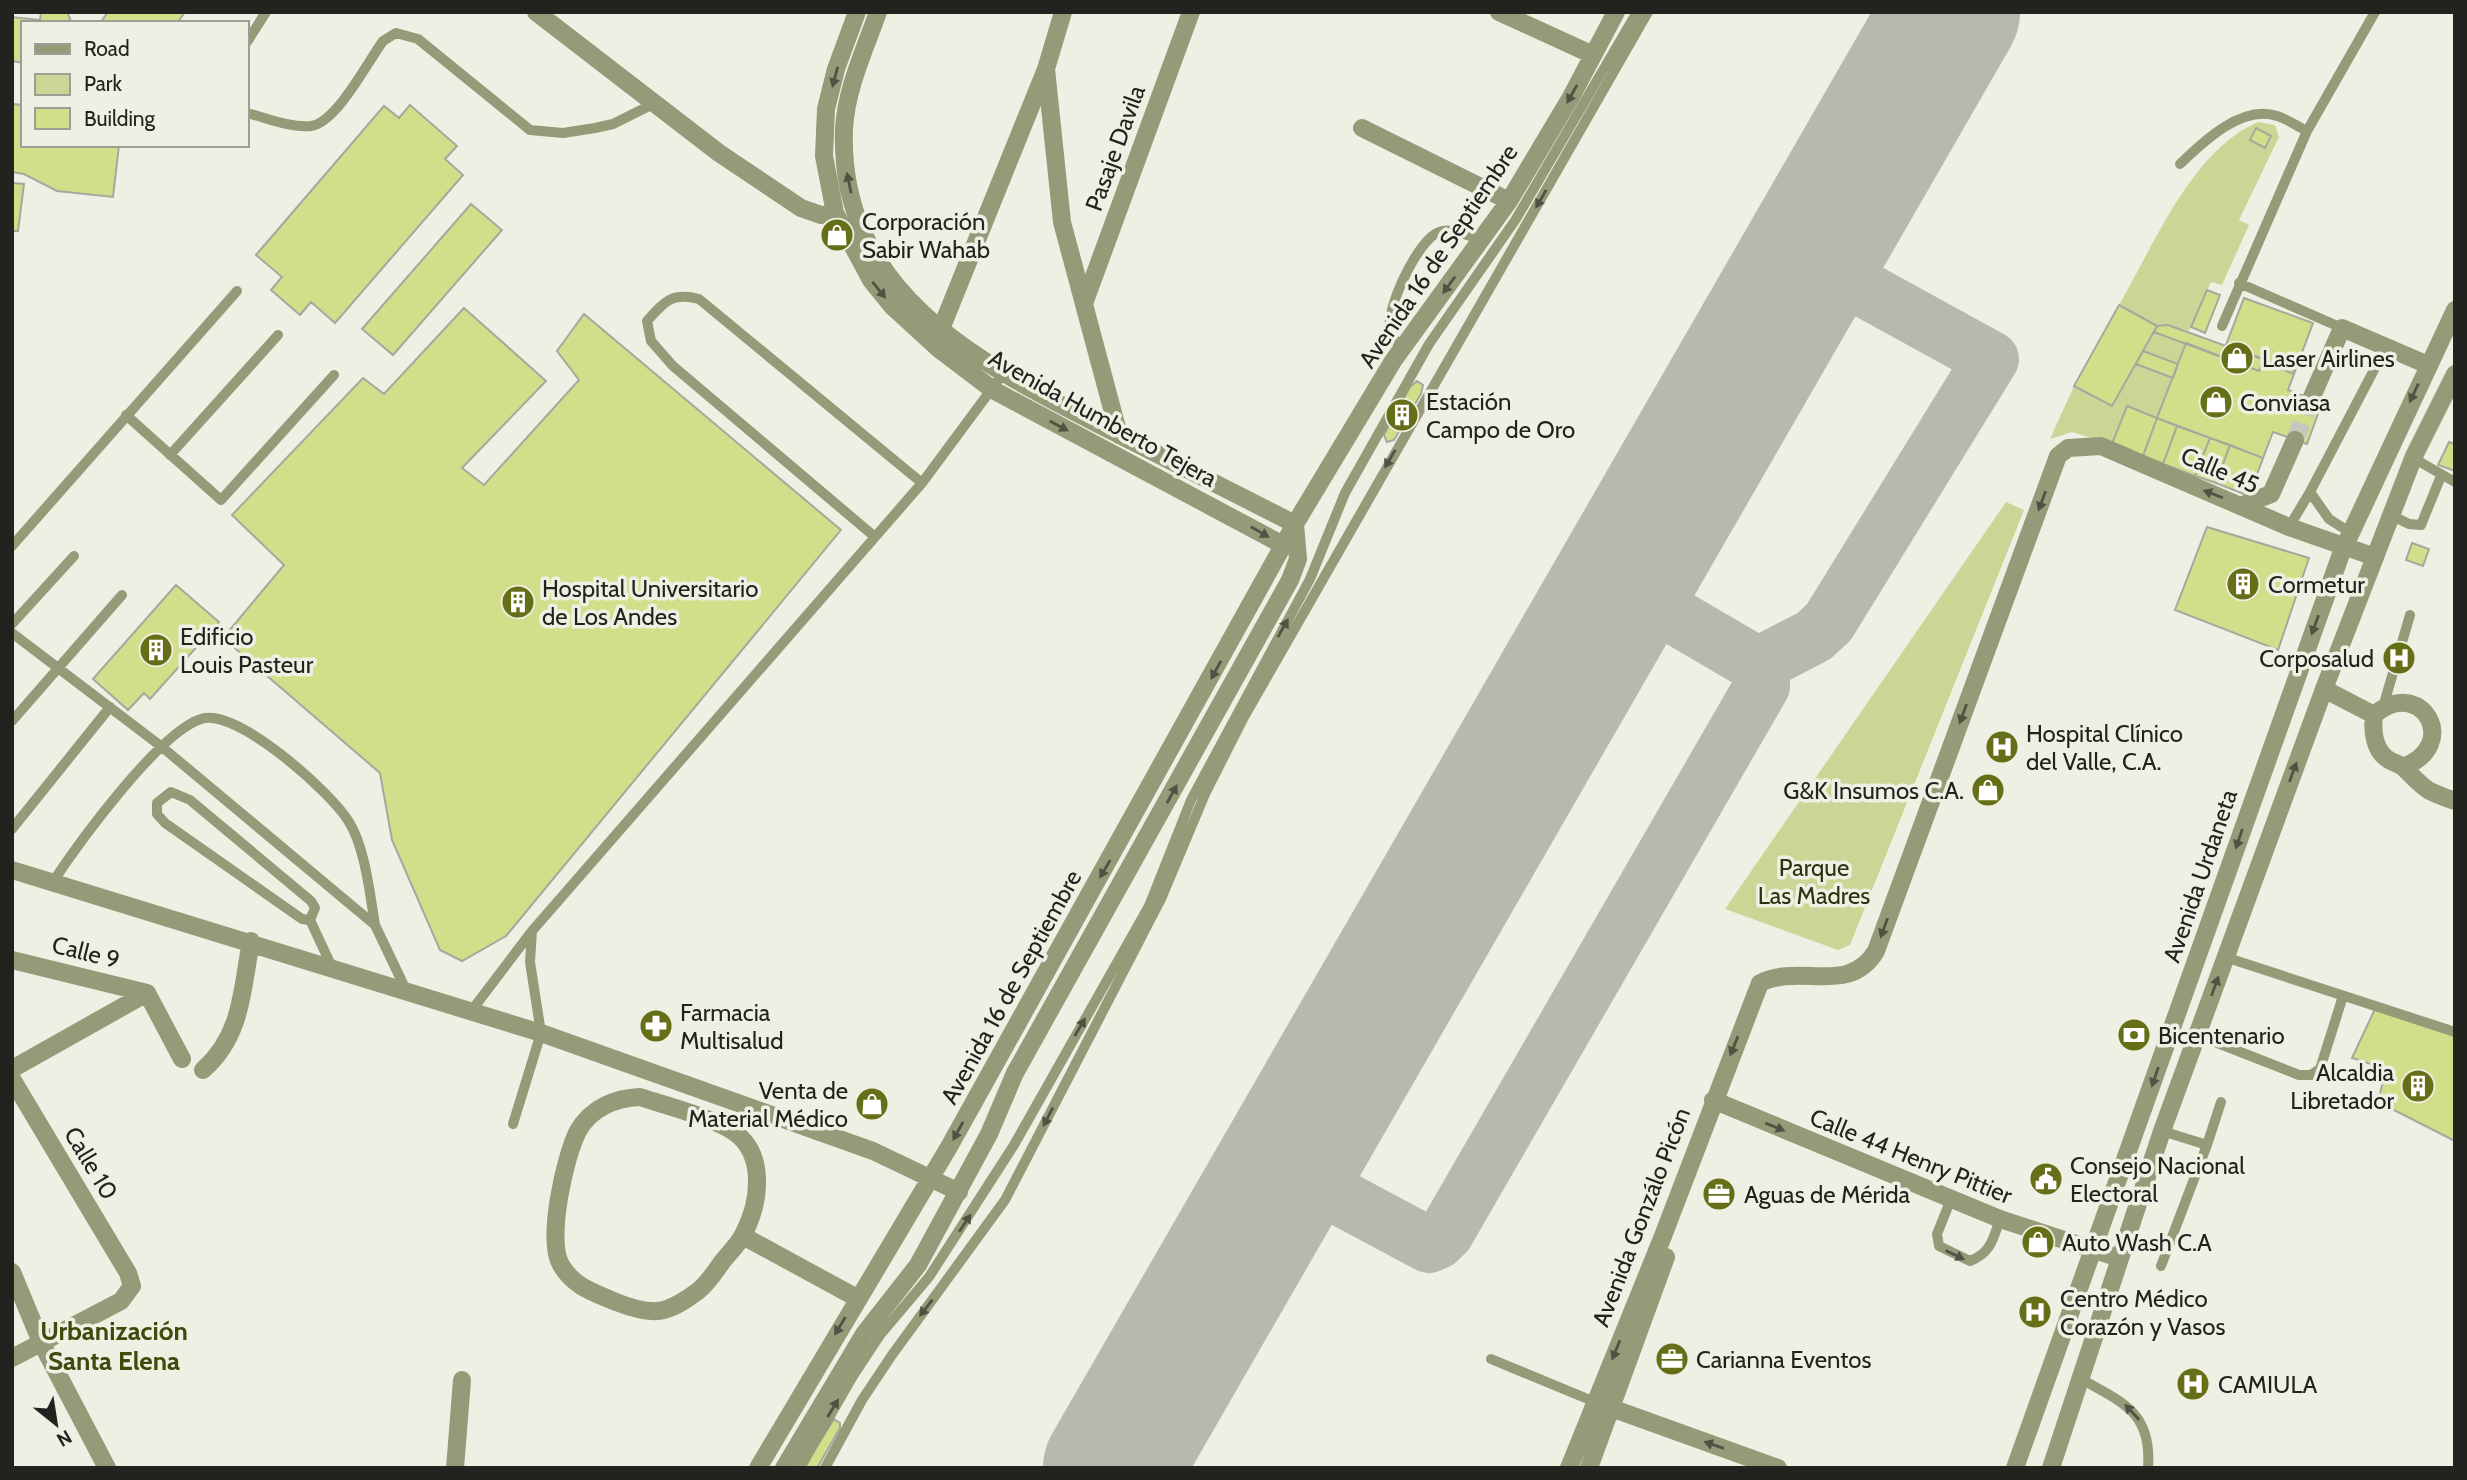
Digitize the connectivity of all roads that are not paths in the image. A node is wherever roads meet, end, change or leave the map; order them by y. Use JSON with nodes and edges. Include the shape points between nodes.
{"nodes":[{"id":1,"x":266,"y":12,"type":"edge"},
{"id":2,"x":536,"y":12,"type":"edge"},
{"id":3,"x":857,"y":12,"type":"edge"},
{"id":4,"x":878,"y":12,"type":"edge"},
{"id":5,"x":1063,"y":12,"type":"edge"},
{"id":6,"x":1191,"y":12,"type":"edge"},
{"id":7,"x":1499,"y":12,"type":"edge"},
{"id":8,"x":1616,"y":12,"type":"edge"},
{"id":9,"x":1637,"y":12,"type":"edge"},
{"id":10,"x":1648,"y":12,"type":"edge"},
{"id":11,"x":2375,"y":12,"type":"edge"},
{"id":12,"x":248,"y":40,"type":"edge"},
{"id":13,"x":1593,"y":55,"type":"junction"},
{"id":14,"x":1046,"y":69,"type":"junction"},
{"id":15,"x":655,"y":103,"type":"junction"},
{"id":16,"x":248,"y":113,"type":"edge"},
{"id":17,"x":1362,"y":128,"type":"dead end"},
{"id":18,"x":2307,"y":131,"type":"junction"},
{"id":19,"x":2180,"y":164,"type":"dead end"},
{"id":20,"x":1509,"y":201,"type":"junction"},
{"id":21,"x":835,"y":213,"type":"junction"},
{"id":22,"x":1480,"y":240,"type":"junction"},
{"id":23,"x":2239,"y":283,"type":"junction"},
{"id":24,"x":237,"y":291,"type":"dead end"},
{"id":25,"x":1085,"y":301,"type":"junction"},
{"id":26,"x":2455,"y":310,"type":"edge"},
{"id":27,"x":2222,"y":326,"type":"dead end"},
{"id":28,"x":2342,"y":328,"type":"junction"},
{"id":29,"x":941,"y":329,"type":"junction"},
{"id":30,"x":278,"y":335,"type":"dead end"},
{"id":31,"x":2386,"y":347,"type":"junction"},
{"id":32,"x":939,"y":349,"type":"junction"},
{"id":33,"x":1402,"y":349,"type":"junction"},
{"id":34,"x":2428,"y":365,"type":"junction"},
{"id":35,"x":2455,"y":374,"type":"edge"},
{"id":36,"x":334,"y":375,"type":"dead end"},
{"id":37,"x":1002,"y":375,"type":"junction"},
{"id":38,"x":993,"y":390,"type":"junction"},
{"id":39,"x":2311,"y":399,"type":"tunnel mouth"},
{"id":40,"x":126,"y":415,"type":"junction"},
{"id":41,"x":1119,"y":435,"type":"junction"},
{"id":42,"x":2295,"y":440,"type":"tunnel mouth"},
{"id":43,"x":170,"y":455,"type":"junction"},
{"id":44,"x":2413,"y":458,"type":"junction"},
{"id":45,"x":2441,"y":476,"type":"junction"},
{"id":46,"x":2455,"y":482,"type":"edge"},
{"id":47,"x":922,"y":483,"type":"junction"},
{"id":48,"x":2310,"y":492,"type":"junction"},
{"id":49,"x":2243,"y":505,"type":"junction"},
{"id":50,"x":2391,"y":514,"type":"junction"},
{"id":51,"x":1296,"y":524,"type":"junction"},
{"id":52,"x":2289,"y":527,"type":"junction"},
{"id":53,"x":875,"y":537,"type":"junction"},
{"id":54,"x":2348,"y":539,"type":"junction"},
{"id":55,"x":12,"y":546,"type":"edge"},
{"id":56,"x":1285,"y":546,"type":"junction"},
{"id":57,"x":74,"y":556,"type":"dead end"},
{"id":58,"x":2375,"y":557,"type":"junction"},
{"id":59,"x":122,"y":595,"type":"dead end"},
{"id":60,"x":2410,"y":615,"type":"dead end"},
{"id":61,"x":12,"y":624,"type":"edge"},
{"id":62,"x":12,"y":633,"type":"edge"},
{"id":63,"x":60,"y":667,"type":"junction"},
{"id":64,"x":2324,"y":689,"type":"junction"},
{"id":65,"x":110,"y":707,"type":"junction"},
{"id":66,"x":2378,"y":711,"type":"junction"},
{"id":67,"x":12,"y":721,"type":"edge"},
{"id":68,"x":162,"y":747,"type":"junction"},
{"id":69,"x":2403,"y":767,"type":"junction"},
{"id":70,"x":2455,"y":801,"type":"edge"},
{"id":71,"x":12,"y":829,"type":"edge"},
{"id":72,"x":12,"y":870,"type":"edge"},
{"id":73,"x":52,"y":883,"type":"junction"},
{"id":74,"x":310,"y":920,"type":"junction"},
{"id":75,"x":375,"y":925,"type":"junction"},
{"id":76,"x":532,"y":932,"type":"junction"},
{"id":77,"x":251,"y":942,"type":"junction"},
{"id":78,"x":2225,"y":957,"type":"junction"},
{"id":79,"x":12,"y":960,"type":"edge"},
{"id":80,"x":332,"y":967,"type":"junction"},
{"id":81,"x":1760,"y":983,"type":"joint"},
{"id":82,"x":406,"y":990,"type":"junction"},
{"id":83,"x":148,"y":993,"type":"junction"},
{"id":84,"x":2343,"y":996,"type":"junction"},
{"id":85,"x":472,"y":1010,"type":"junction"},
{"id":86,"x":2455,"y":1032,"type":"edge"},
{"id":87,"x":541,"y":1033,"type":"junction"},
{"id":88,"x":2197,"y":1035,"type":"junction"},
{"id":89,"x":182,"y":1059,"type":"dead end"},
{"id":90,"x":12,"y":1069,"type":"edge"},
{"id":91,"x":203,"y":1070,"type":"dead end"},
{"id":92,"x":12,"y":1079,"type":"edge"},
{"id":93,"x":1718,"y":1102,"type":"junction"},
{"id":94,"x":2221,"y":1102,"type":"dead end"},
{"id":95,"x":513,"y":1124,"type":"dead end"},
{"id":96,"x":2162,"y":1131,"type":"junction"},
{"id":97,"x":2207,"y":1145,"type":"junction"},
{"id":98,"x":930,"y":1177,"type":"junction"},
{"id":99,"x":958,"y":1192,"type":"junction"},
{"id":100,"x":1951,"y":1199,"type":"junction"},
{"id":101,"x":2000,"y":1219,"type":"junction"},
{"id":102,"x":743,"y":1236,"type":"junction"},
{"id":103,"x":2094,"y":1250,"type":"junction"},
{"id":104,"x":2119,"y":1258,"type":"junction"},
{"id":105,"x":2161,"y":1266,"type":"dead end"},
{"id":106,"x":12,"y":1272,"type":"edge"},
{"id":107,"x":858,"y":1298,"type":"junction"},
{"id":108,"x":41,"y":1342,"type":"junction"},
{"id":109,"x":12,"y":1358,"type":"edge"},
{"id":110,"x":1491,"y":1359,"type":"dead end"},
{"id":111,"x":2081,"y":1379,"type":"junction"},
{"id":112,"x":462,"y":1380,"type":"dead end"},
{"id":113,"x":1603,"y":1405,"type":"junction"},
{"id":114,"x":107,"y":1468,"type":"edge"},
{"id":115,"x":455,"y":1468,"type":"edge"},
{"id":116,"x":758,"y":1468,"type":"edge"},
{"id":117,"x":784,"y":1468,"type":"edge"},
{"id":118,"x":800,"y":1468,"type":"edge"},
{"id":119,"x":825,"y":1468,"type":"edge"},
{"id":120,"x":1569,"y":1468,"type":"edge"},
{"id":121,"x":1589,"y":1468,"type":"edge"},
{"id":122,"x":1778,"y":1468,"type":"edge"},
{"id":123,"x":2015,"y":1468,"type":"edge"},
{"id":124,"x":2051,"y":1468,"type":"edge"},
{"id":125,"x":2148,"y":1468,"type":"edge"}],
"edges":[{"from":1,"to":12,"type":"lane"},
{"from":2,"to":15,"type":"street"},
{"from":3,"to":21,"type":"street","name":"Avenida Humberto Tejera","one_way":true,"via":[[827,109],[824,156]]},
{"from":29,"to":4,"type":"street","name":"Avenida Humberto Tejera","one_way":true,"via":[[897,289],[875,257],[860,228],[847,178],[844,128],[852,83]]},
{"from":5,"to":14,"type":"street"},
{"from":6,"to":25,"type":"street","name":"Pasaje Davila"},
{"from":7,"to":13,"type":"street"},
{"from":8,"to":13,"type":"street","name":"Avenida 16 de Septiembre"},
{"from":118,"to":9,"type":"lane","one_way":true,"via":[[880,1335],[929,1276],[1014,1145],[1149,906],[1191,800],[1310,579],[1351,482],[1429,344],[1516,219]]},
{"from":10,"to":119,"type":"lane","one_way":true,"via":[[1244,717],[1152,917],[1005,1200],[892,1355]]},
{"from":11,"to":18,"type":"lane"},
{"from":13,"to":20,"type":"street","name":"Avenida 16 de Septiembre","one_way":true},
{"from":14,"to":25,"type":"street","via":[[1062,222]]},
{"from":14,"to":29,"type":"street"},
{"from":15,"to":16,"type":"lane","via":[[595,128],[563,133],[530,130],[418,39],[396,33],[383,41],[330,119],[313,126],[295,126]]},
{"from":15,"to":21,"type":"street","via":[[801,208],[821,215]]},
{"from":17,"to":20,"type":"street"},
{"from":18,"to":19,"type":"lane","via":[[2274,115],[2253,115],[2203,142]]},
{"from":18,"to":23,"type":"lane"},
{"from":20,"to":22,"type":"street","name":"Avenida 16 de Septiembre"},
{"from":21,"to":32,"type":"street","name":"Avenida Humberto Tejera","one_way":true,"via":[[871,280],[891,306]]},
{"from":22,"to":33,"type":"street","name":"Avenida 16 de Septiembre","one_way":true},
{"from":22,"to":33,"type":"lane","via":[[1450,230],[1437,232],[1419,250],[1394,302],[1390,323],[1390,333]]},
{"from":23,"to":27,"type":"lane"},
{"from":23,"to":28,"type":"lane"},
{"from":24,"to":40,"type":"lane"},
{"from":25,"to":41,"type":"street"},
{"from":26,"to":34,"type":"street","name":"Avenida Urdaneta"},
{"from":28,"to":31,"type":"street"},
{"from":28,"to":39,"type":"street"},
{"from":29,"to":32,"type":"street"},
{"from":29,"to":37,"type":"street","name":"Avenida Humberto Tejera"},
{"from":30,"to":43,"type":"lane"},
{"from":31,"to":34,"type":"street"},
{"from":31,"to":48,"type":"lane"},
{"from":32,"to":38,"type":"street","name":"Avenida Humberto Tejera"},
{"from":33,"to":51,"type":"street","name":"Avenida 16 de Septiembre"},
{"from":34,"to":54,"type":"street","name":"Avenida Urdaneta","one_way":true},
{"from":35,"to":44,"type":"street","name":"Avenida Urdaneta"},
{"from":36,"to":43,"type":"lane","via":[[220,500]]},
{"from":37,"to":38,"type":"lane"},
{"from":37,"to":41,"type":"street","name":"Avenida Humberto Tejera"},
{"from":38,"to":47,"type":"lane"},
{"from":38,"to":56,"type":"street","name":"Avenida Humberto Tejera","one_way":true},
{"from":40,"to":43,"type":"lane"},
{"from":40,"to":55,"type":"lane"},
{"from":41,"to":51,"type":"street","name":"Avenida Humberto Tejera"},
{"from":42,"to":49,"type":"street","via":[[2271,494]]},
{"from":44,"to":45,"type":"lane"},
{"from":44,"to":50,"type":"street","name":"Avenida Urdaneta"},
{"from":45,"to":46,"type":"lane"},
{"from":45,"to":50,"type":"lane","via":[[2421,525]]},
{"from":47,"to":53,"type":"lane"},
{"from":47,"to":53,"type":"lane","via":[[699,299],[682,295],[663,303],[648,321],[651,341],[673,366]]},
{"from":48,"to":52,"type":"lane"},
{"from":48,"to":54,"type":"lane"},
{"from":49,"to":52,"type":"street","name":"Calle 45"},
{"from":49,"to":81,"type":"street","name":"Calle 45","one_way":true,"via":[[2101,446],[2068,447],[2058,456],[1876,951],[1867,966],[1847,976],[1793,974]]},
{"from":50,"to":58,"type":"street","name":"Avenida Urdaneta"},
{"from":51,"to":56,"type":"street","name":"Avenida 16 de Septiembre"},
{"from":99,"to":51,"type":"street","name":"Avenida 16 de Septiembre","one_way":true,"via":[[1014,1073],[1290,580],[1298,559]]},
{"from":52,"to":54,"type":"street","name":"Calle 45"},
{"from":53,"to":76,"type":"lane"},
{"from":54,"to":58,"type":"street","name":"Calle 45"},
{"from":54,"to":103,"type":"street","name":"Avenida Urdaneta","one_way":true},
{"from":56,"to":98,"type":"street","name":"Avenida 16 de Septiembre","one_way":true},
{"from":57,"to":61,"type":"lane"},
{"from":58,"to":64,"type":"street","name":"Avenida Urdaneta"},
{"from":59,"to":63,"type":"lane"},
{"from":60,"to":66,"type":"lane"},
{"from":62,"to":63,"type":"lane"},
{"from":63,"to":65,"type":"lane"},
{"from":63,"to":67,"type":"lane"},
{"from":64,"to":66,"type":"street"},
{"from":78,"to":64,"type":"street","name":"Avenida Urdaneta","one_way":true},
{"from":65,"to":68,"type":"lane"},
{"from":65,"to":71,"type":"lane"},
{"from":66,"to":69,"type":"street","via":[[2372,730],[2377,745],[2386,758]]},
{"from":66,"to":69,"type":"street","via":[[2397,701],[2413,703],[2432,725],[2427,753]]},
{"from":68,"to":73,"type":"lane","via":[[87,831]]},
{"from":68,"to":75,"type":"lane"},
{"from":68,"to":75,"type":"lane","via":[[189,724],[222,718],[288,761],[320,788],[350,823]]},
{"from":69,"to":70,"type":"street","via":[[2427,791]]},
{"from":72,"to":73,"type":"street"},
{"from":73,"to":77,"type":"street"},
{"from":74,"to":74,"type":"lane","via":[[302,919],[165,823],[156,810],[164,795],[179,793],[190,800],[311,901],[315,908]]},
{"from":74,"to":80,"type":"lane"},
{"from":75,"to":82,"type":"lane"},
{"from":76,"to":85,"type":"lane"},
{"from":76,"to":87,"type":"lane","via":[[530,962]]},
{"from":77,"to":80,"type":"street"},
{"from":77,"to":91,"type":"street","via":[[234,1031],[219,1056]]},
{"from":78,"to":84,"type":"lane"},
{"from":88,"to":78,"type":"street","name":"Avenida Urdaneta","one_way":true},
{"from":79,"to":83,"type":"street","name":"Calle 9"},
{"from":80,"to":82,"type":"street"},
{"from":81,"to":93,"type":"street","name":"Avenida Gonzálo Picón","one_way":true},
{"from":82,"to":85,"type":"street"},
{"from":83,"to":89,"type":"street"},
{"from":83,"to":90,"type":"street"},
{"from":84,"to":86,"type":"lane"},
{"from":84,"to":88,"type":"lane","via":[[2320,1069],[2311,1075],[2299,1075]]},
{"from":85,"to":87,"type":"street"},
{"from":87,"to":95,"type":"lane"},
{"from":87,"to":98,"type":"street","via":[[873,1151]]},
{"from":88,"to":96,"type":"street","name":"Avenida Urdaneta"},
{"from":92,"to":108,"type":"street","name":"Calle 10","via":[[132,1286],[121,1301]]},
{"from":93,"to":100,"type":"street","name":"Calle 44 Henry Pittier","one_way":true},
{"from":93,"to":113,"type":"street","name":"Avenida Gonzálo Picón","via":[[1663,1236]]},
{"from":94,"to":97,"type":"lane"},
{"from":96,"to":97,"type":"lane"},
{"from":96,"to":104,"type":"street","name":"Avenida Urdaneta"},
{"from":97,"to":105,"type":"lane"},
{"from":98,"to":99,"type":"street"},
{"from":98,"to":107,"type":"street","name":"Avenida 16 de Septiembre"},
{"from":99,"to":117,"type":"street","name":"Avenida 16 de Septiembre","via":[[918,1265],[864,1334]]},
{"from":100,"to":101,"type":"street","name":"Calle 44 Henry Pittier"},
{"from":100,"to":101,"type":"lane","one_way":true,"via":[[1937,1234],[1939,1246],[1953,1256],[1970,1261],[1982,1256],[1990,1248]]},
{"from":101,"to":103,"type":"street","name":"Calle 44 Henry Pittier"},
{"from":102,"to":102,"type":"street","via":[[704,1287],[673,1309],[650,1312],[628,1307],[576,1285],[554,1247],[556,1208],[578,1131],[600,1108],[620,1098],[640,1097],[734,1131],[752,1150],[757,1175],[754,1210]]},
{"from":102,"to":107,"type":"street"},
{"from":103,"to":104,"type":"street","name":"Calle 44 Henry Pittier"},
{"from":103,"to":123,"type":"street","name":"Avenida Urdaneta"},
{"from":104,"to":111,"type":"street","name":"Avenida Urdaneta"},
{"from":106,"to":108,"type":"street"},
{"from":107,"to":116,"type":"street","name":"Avenida 16 de Septiembre","one_way":true},
{"from":108,"to":109,"type":"street"},
{"from":108,"to":114,"type":"street"},
{"from":110,"to":113,"type":"lane"},
{"from":111,"to":124,"type":"street","name":"Avenida Urdaneta"},
{"from":125,"to":111,"type":"lane","one_way":true,"via":[[2142,1422],[2126,1404]]},
{"from":112,"to":115,"type":"street"},
{"from":113,"to":120,"type":"street","name":"Avenida Gonzálo Picón"},
{"from":113,"to":121,"type":"street","name":"Avenida Gonzálo Picón"},
{"from":122,"to":113,"type":"street","one_way":true}]}
